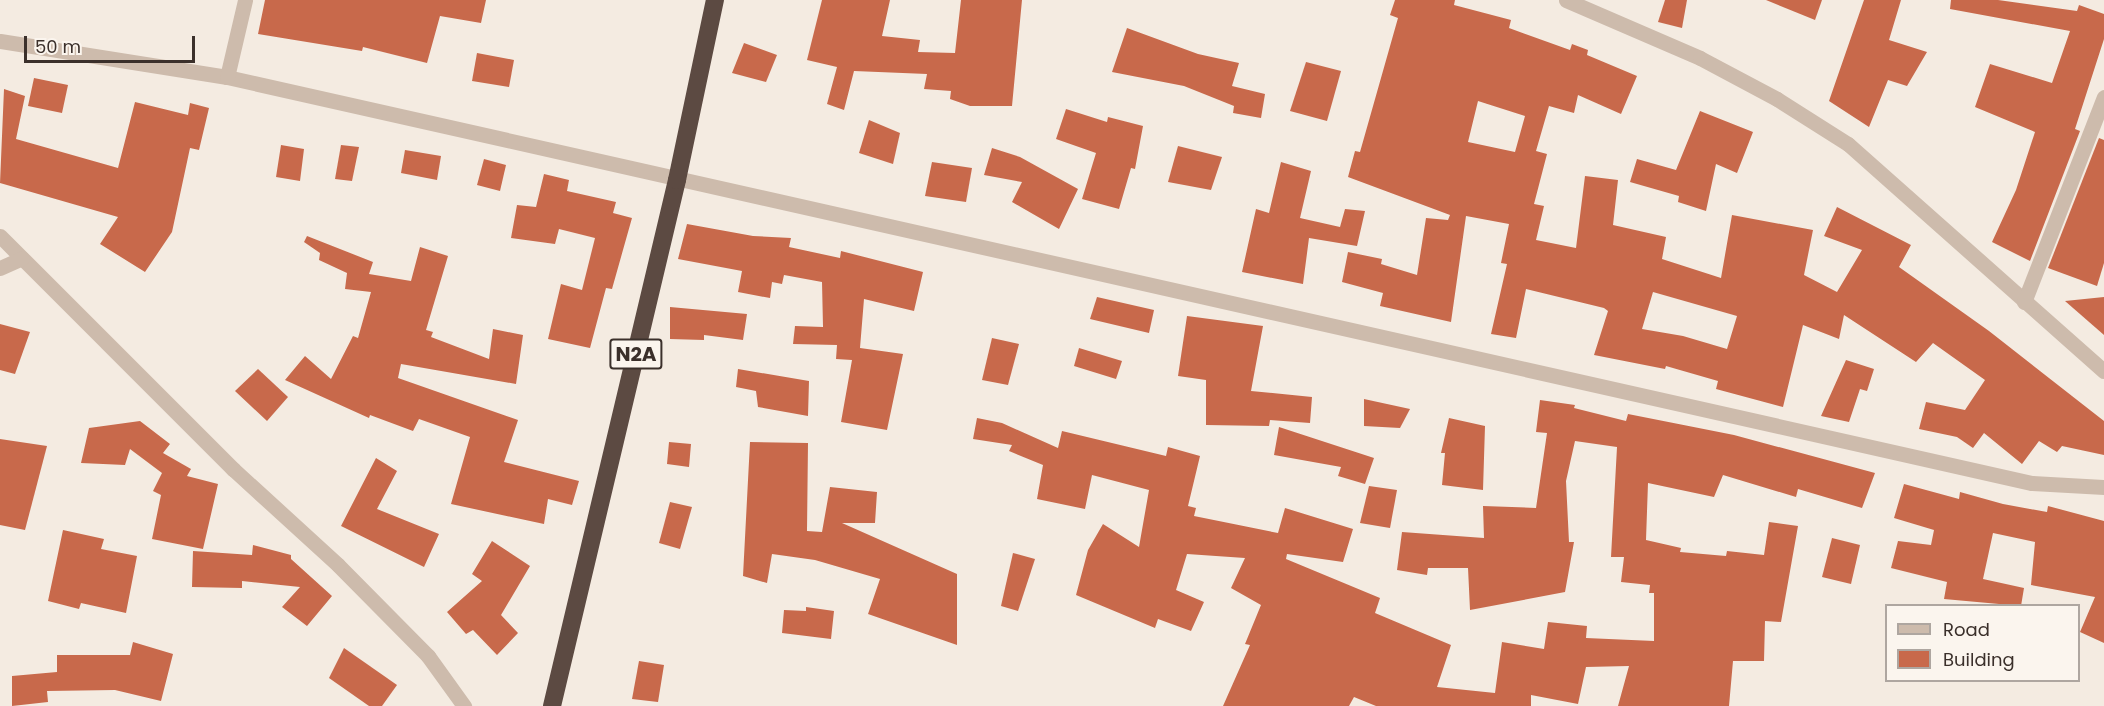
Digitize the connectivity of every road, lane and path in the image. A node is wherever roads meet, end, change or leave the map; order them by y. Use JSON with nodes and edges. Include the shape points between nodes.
{"nodes":[{"id":1,"x":245,"y":0,"type":"edge"},
{"id":2,"x":715,"y":0,"type":"edge"},
{"id":3,"x":1566,"y":0,"type":"edge"},
{"id":4,"x":0,"y":41,"type":"edge"},
{"id":5,"x":228,"y":77,"type":"junction"},
{"id":6,"x":2104,"y":97,"type":"edge"},
{"id":7,"x":677,"y":180,"type":"junction"},
{"id":8,"x":0,"y":236,"type":"edge"},
{"id":9,"x":22,"y":258,"type":"junction"},
{"id":10,"x":0,"y":267,"type":"edge"},
{"id":11,"x":2024,"y":302,"type":"junction"},
{"id":12,"x":2104,"y":371,"type":"edge"},
{"id":13,"x":2104,"y":487,"type":"edge"},
{"id":14,"x":464,"y":706,"type":"edge"},
{"id":15,"x":552,"y":706,"type":"edge"}],
"edges":[{"from":1,"to":5,"type":"street"},
{"from":2,"to":7,"type":"highway","number":"N2A"},
{"from":3,"to":11,"type":"street","via":[[1700,58],[1777,99],[1848,144]]},
{"from":4,"to":5,"type":"street"},
{"from":5,"to":7,"type":"street"},
{"from":6,"to":11,"type":"street"},
{"from":7,"to":13,"type":"street","via":[[1499,360],[2032,483]]},
{"from":7,"to":15,"type":"highway","number":"N2A"},
{"from":8,"to":9,"type":"street"},
{"from":9,"to":10,"type":"street"},
{"from":9,"to":14,"type":"street","via":[[428,656]]},
{"from":11,"to":12,"type":"street"}]}
